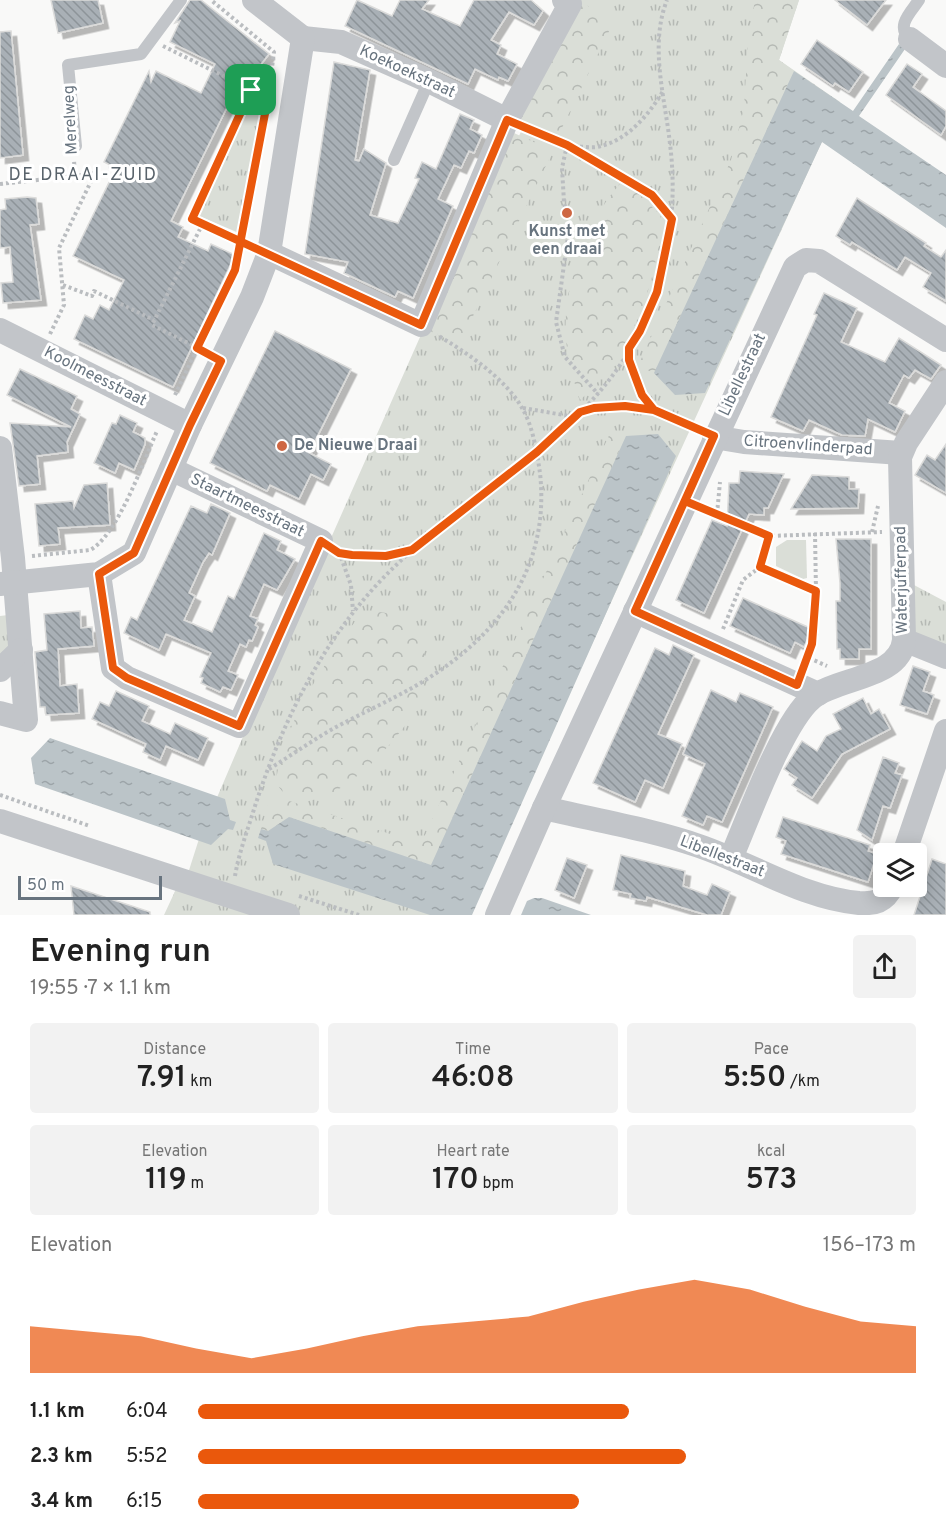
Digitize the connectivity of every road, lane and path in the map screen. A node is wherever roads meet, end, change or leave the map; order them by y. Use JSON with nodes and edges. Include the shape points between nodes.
{"nodes":[{"id":1,"x":181,"y":0,"type":"edge"},
{"id":2,"x":211,"y":0,"type":"edge"},
{"id":3,"x":254,"y":0,"type":"edge"},
{"id":4,"x":564,"y":0,"type":"edge"},
{"id":5,"x":667,"y":0,"type":"edge"},
{"id":6,"x":919,"y":0,"type":"edge"},
{"id":7,"x":303,"y":38,"type":"junction"},
{"id":8,"x":910,"y":39,"type":"joint"},
{"id":9,"x":151,"y":40,"type":"junction"},
{"id":10,"x":946,"y":66,"type":"edge"},
{"id":11,"x":429,"y":81,"type":"junction"},
{"id":12,"x":251,"y":90,"type":"junction"},
{"id":13,"x":663,"y":91,"type":"junction"},
{"id":14,"x":268,"y":98,"type":"junction"},
{"id":15,"x":507,"y":120,"type":"junction"},
{"id":16,"x":567,"y":145,"type":"junction"},
{"id":17,"x":76,"y":146,"type":"joint"},
{"id":18,"x":393,"y":160,"type":"dead end"},
{"id":19,"x":75,"y":176,"type":"junction"},
{"id":20,"x":0,"y":184,"type":"edge"},
{"id":21,"x":672,"y":219,"type":"junction"},
{"id":22,"x":203,"y":223,"type":"junction"},
{"id":23,"x":242,"y":241,"type":"junction"},
{"id":24,"x":268,"y":253,"type":"junction"},
{"id":25,"x":63,"y":285,"type":"junction"},
{"id":26,"x":154,"y":320,"type":"junction"},
{"id":27,"x":421,"y":325,"type":"junction"},
{"id":28,"x":0,"y":330,"type":"edge"},
{"id":29,"x":946,"y":340,"type":"edge"},
{"id":30,"x":197,"y":348,"type":"junction"},
{"id":31,"x":629,"y":348,"type":"junction"},
{"id":32,"x":42,"y":351,"type":"junction"},
{"id":33,"x":221,"y":361,"type":"junction"},
{"id":34,"x":946,"y":382,"type":"edge"},
{"id":35,"x":598,"y":394,"type":"junction"},
{"id":36,"x":523,"y":408,"type":"junction"},
{"id":37,"x":654,"y":410,"type":"junction"},
{"id":38,"x":580,"y":412,"type":"junction"},
{"id":39,"x":166,"y":413,"type":"junction"},
{"id":40,"x":575,"y":418,"type":"junction"},
{"id":41,"x":190,"y":425,"type":"junction"},
{"id":42,"x":714,"y":436,"type":"junction"},
{"id":43,"x":0,"y":448,"type":"edge"},
{"id":44,"x":537,"y":452,"type":"junction"},
{"id":45,"x":901,"y":453,"type":"junction"},
{"id":46,"x":171,"y":469,"type":"junction"},
{"id":47,"x":685,"y":501,"type":"junction"},
{"id":48,"x":901,"y":531,"type":"junction"},
{"id":49,"x":815,"y":533,"type":"junction"},
{"id":50,"x":769,"y":536,"type":"junction"},
{"id":51,"x":330,"y":547,"type":"junction"},
{"id":52,"x":412,"y":550,"type":"junction"},
{"id":53,"x":13,"y":558,"type":"junction"},
{"id":54,"x":760,"y":567,"type":"junction"},
{"id":55,"x":99,"y":574,"type":"junction"},
{"id":56,"x":8,"y":583,"type":"edge"},
{"id":57,"x":816,"y":591,"type":"junction"},
{"id":58,"x":635,"y":611,"type":"junction"},
{"id":59,"x":353,"y":612,"type":"junction"},
{"id":60,"x":904,"y":640,"type":"junction"},
{"id":61,"x":715,"y":647,"type":"junction"},
{"id":62,"x":21,"y":650,"type":"junction"},
{"id":63,"x":946,"y":657,"type":"edge"},
{"id":64,"x":0,"y":670,"type":"edge"},
{"id":65,"x":808,"y":689,"type":"junction"},
{"id":66,"x":0,"y":712,"type":"edge"},
{"id":67,"x":946,"y":731,"type":"edge"},
{"id":68,"x":268,"y":769,"type":"junction"},
{"id":69,"x":544,"y":808,"type":"junction"},
{"id":70,"x":0,"y":821,"type":"edge"},
{"id":71,"x":908,"y":843,"type":"edge"},
{"id":72,"x":731,"y":858,"type":"junction"},
{"id":73,"x":231,"y":896,"type":"junction"},
{"id":74,"x":885,"y":897,"type":"edge"},
{"id":75,"x":288,"y":915,"type":"edge"},
{"id":76,"x":497,"y":915,"type":"edge"}],
"edges":[{"from":1,"to":9,"type":"lane","name":"Merelweg"},
{"from":2,"to":14,"type":"path","via":[[274,52]]},
{"from":3,"to":7,"type":"street"},
{"from":4,"to":15,"type":"street","via":[[570,4]]},
{"from":5,"to":13,"type":"path","via":[[659,31]]},
{"from":6,"to":8,"type":"lane","via":[[903,26]]},
{"from":7,"to":11,"type":"street","name":"Koekoekstraat","via":[[341,42]]},
{"from":7,"to":24,"type":"street"},
{"from":8,"to":10,"type":"street"},
{"from":9,"to":12,"type":"path"},
{"from":9,"to":17,"type":"lane","name":"Merelweg","via":[[141,54],[68,65]]},
{"from":11,"to":15,"type":"street","name":"Koekoekstraat"},
{"from":11,"to":18,"type":"lane"},
{"from":12,"to":14,"type":"path"},
{"from":12,"to":22,"type":"path","via":[[192,219]]},
{"from":13,"to":16,"type":"path","via":[[640,123],[626,133],[601,146]]},
{"from":13,"to":21,"type":"path","via":[[673,175]]},
{"from":14,"to":23,"type":"path"},
{"from":15,"to":16,"type":"path"},
{"from":15,"to":27,"type":"street"},
{"from":16,"to":21,"type":"path","via":[[652,195]]},
{"from":16,"to":35,"type":"path","via":[[562,168],[569,229],[556,322],[565,357]]},
{"from":17,"to":19,"type":"path","name":"Merelweg"},
{"from":19,"to":20,"type":"path"},
{"from":19,"to":25,"type":"path","name":"Merelweg","via":[[95,173],[59,248]]},
{"from":21,"to":31,"type":"path","via":[[657,292]]},
{"from":22,"to":23,"type":"path"},
{"from":22,"to":26,"type":"path"},
{"from":23,"to":24,"type":"path"},
{"from":23,"to":30,"type":"path","via":[[235,270]]},
{"from":24,"to":27,"type":"street"},
{"from":24,"to":33,"type":"street"},
{"from":25,"to":26,"type":"path","via":[[92,296],[93,291]]},
{"from":25,"to":32,"type":"path","name":"Merelweg","via":[[64,305]]},
{"from":26,"to":30,"type":"path","via":[[152,325]]},
{"from":27,"to":36,"type":"path","via":[[462,349],[494,375]]},
{"from":28,"to":32,"type":"street","name":"Koolmeesstraat"},
{"from":29,"to":42,"type":"street","name":"Libellestraat","via":[[819,261],[800,262],[791,272]]},
{"from":30,"to":33,"type":"path"},
{"from":30,"to":39,"type":"path"},
{"from":31,"to":35,"type":"path"},
{"from":31,"to":37,"type":"path","via":[[633,376]]},
{"from":32,"to":39,"type":"street","name":"Koolmeesstraat"},
{"from":33,"to":41,"type":"street"},
{"from":34,"to":45,"type":"street","name":"Waterjufferpad"},
{"from":35,"to":38,"type":"path"},
{"from":36,"to":40,"type":"path"},
{"from":36,"to":44,"type":"path"},
{"from":37,"to":38,"type":"path","via":[[614,407]]},
{"from":37,"to":42,"type":"path"},
{"from":38,"to":40,"type":"path"},
{"from":39,"to":41,"type":"street","name":"Koolmeesstraat"},
{"from":39,"to":53,"type":"path","via":[[110,532],[98,546]]},
{"from":40,"to":44,"type":"path"},
{"from":41,"to":46,"type":"street"},
{"from":42,"to":45,"type":"street","name":"Citroenvlinderpad","via":[[744,442]]},
{"from":42,"to":47,"type":"street","name":"Libellestraat"},
{"from":43,"to":53,"type":"street"},
{"from":44,"to":52,"type":"path"},
{"from":44,"to":68,"type":"path","via":[[543,500],[541,525],[529,565],[502,614],[476,642],[427,679]]},
{"from":45,"to":48,"type":"street","name":"Waterjufferpad"},
{"from":46,"to":51,"type":"street","name":"Staartmeesstraat"},
{"from":46,"to":55,"type":"street","via":[[134,553]]},
{"from":47,"to":50,"type":"path"},
{"from":47,"to":58,"type":"street","name":"Libellestraat"},
{"from":48,"to":49,"type":"path"},
{"from":48,"to":60,"type":"street","name":"Waterjufferpad"},
{"from":49,"to":50,"type":"path"},
{"from":49,"to":57,"type":"path"},
{"from":50,"to":54,"type":"path"},
{"from":51,"to":52,"type":"path","via":[[386,556]]},
{"from":51,"to":55,"type":"street","name":"Staartmeesstraat","via":[[239,726],[127,678],[113,668]]},
{"from":51,"to":59,"type":"path","via":[[351,585]]},
{"from":52,"to":59,"type":"path"},
{"from":53,"to":56,"type":"street"},
{"from":54,"to":57,"type":"path"},
{"from":54,"to":61,"type":"path","via":[[743,580]]},
{"from":55,"to":56,"type":"street"},
{"from":56,"to":62,"type":"street"},
{"from":57,"to":65,"type":"path"},
{"from":58,"to":61,"type":"street"},
{"from":58,"to":69,"type":"street","name":"Libellestraat"},
{"from":59,"to":68,"type":"path","via":[[301,690]]},
{"from":60,"to":63,"type":"street"},
{"from":60,"to":65,"type":"street","name":"Waterjufferpad","via":[[893,663]]},
{"from":61,"to":65,"type":"street"},
{"from":62,"to":64,"type":"street"},
{"from":62,"to":66,"type":"street","via":[[26,720]]},
{"from":65,"to":72,"type":"street","name":"Waterjufferpad"},
{"from":67,"to":71,"type":"street"},
{"from":68,"to":73,"type":"path","via":[[237,864]]},
{"from":69,"to":72,"type":"street","name":"Libellestraat","via":[[671,838]]},
{"from":69,"to":76,"type":"street","name":"Libellestraat"},
{"from":70,"to":73,"type":"street"},
{"from":72,"to":74,"type":"street","name":"Libellestraat","via":[[842,900],[878,902]]},
{"from":73,"to":75,"type":"street"}]}
